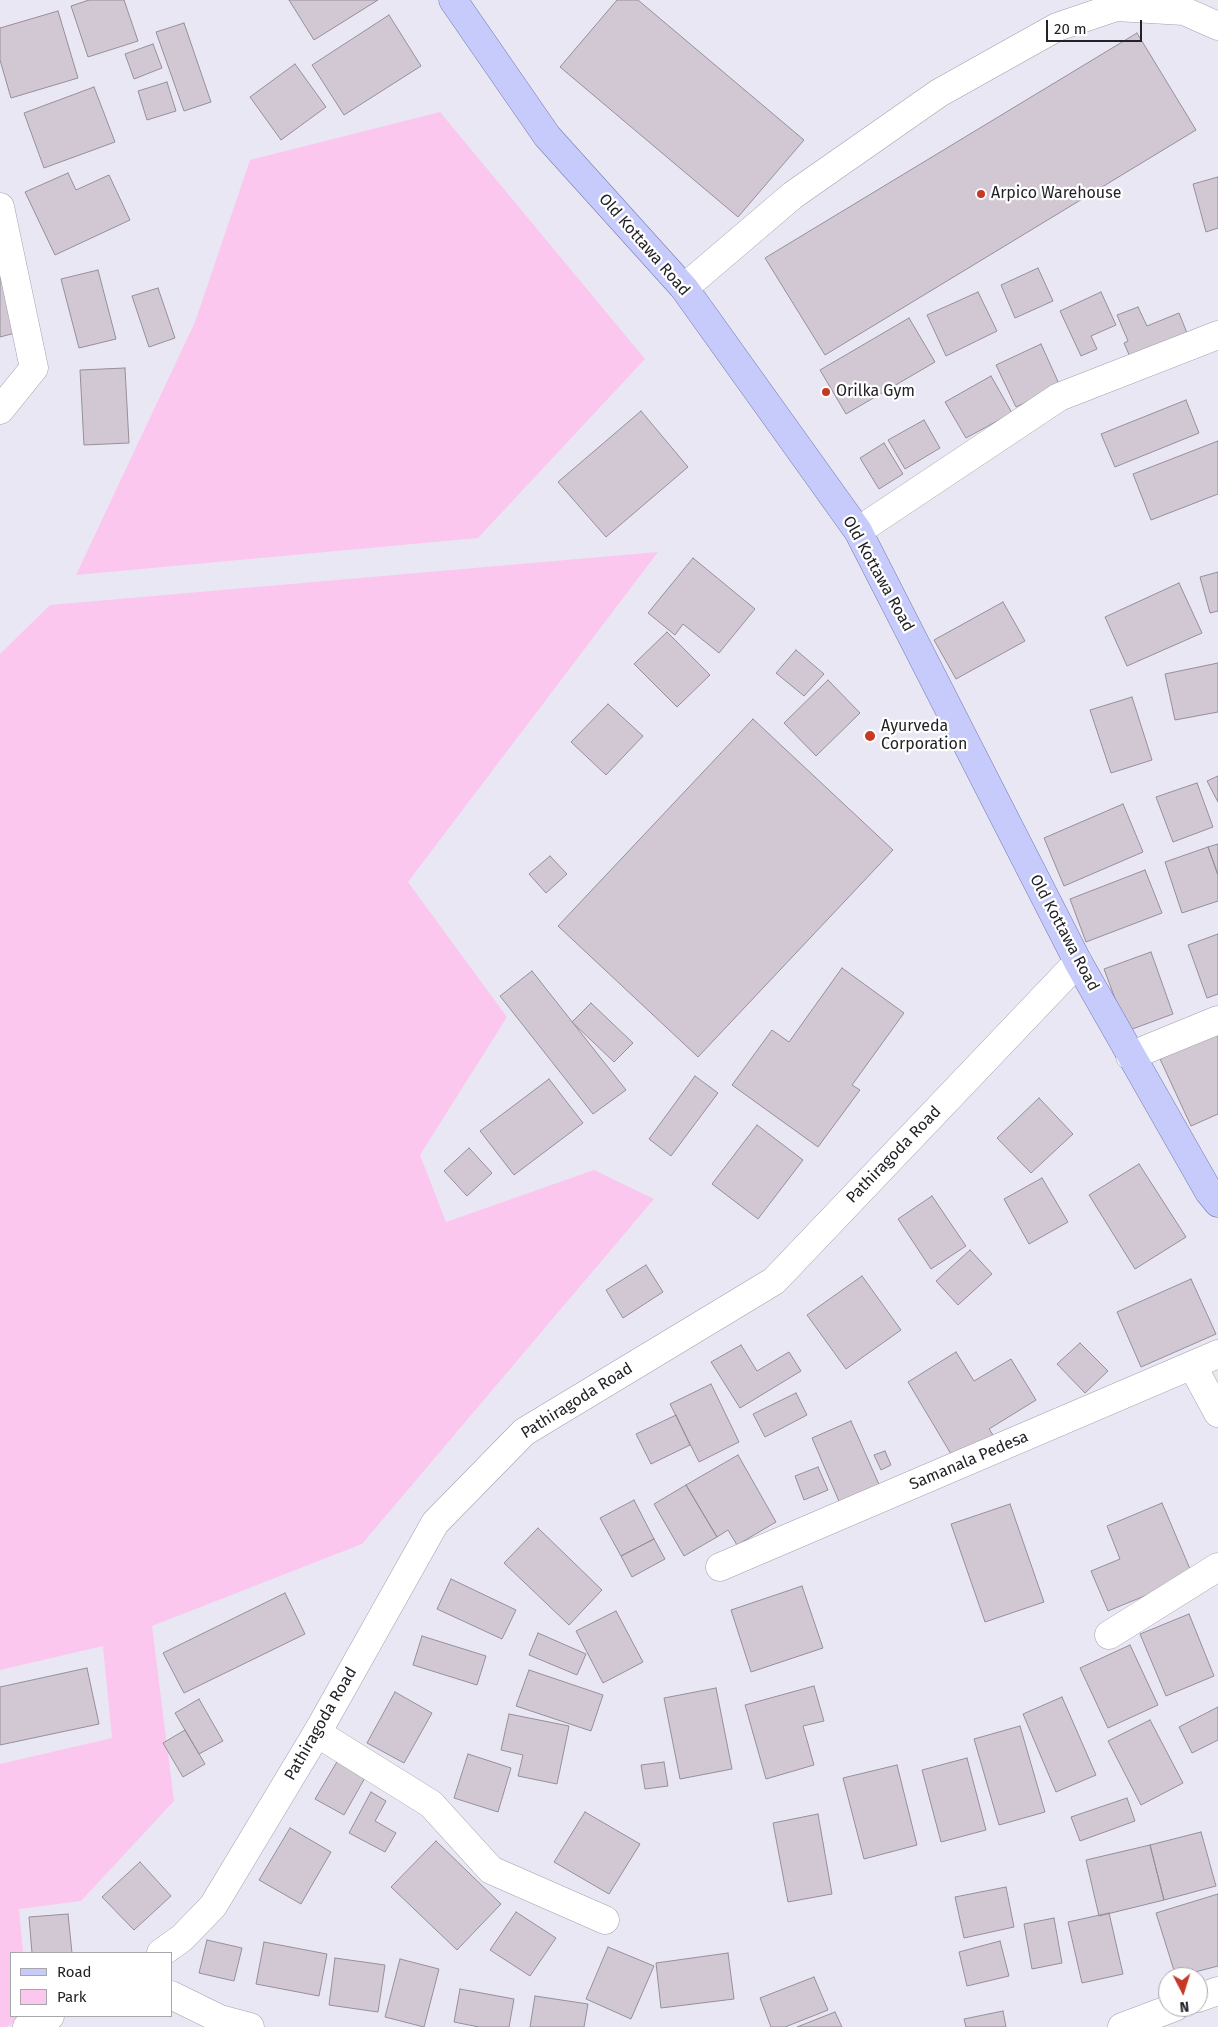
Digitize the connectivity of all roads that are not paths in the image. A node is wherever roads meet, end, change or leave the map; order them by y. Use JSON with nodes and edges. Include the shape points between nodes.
{"nodes":[{"id":1,"x":453,"y":0,"type":"edge"},
{"id":2,"x":1218,"y":26,"type":"edge"},
{"id":3,"x":0,"y":207,"type":"edge"},
{"id":4,"x":684,"y":288,"type":"junction"},
{"id":5,"x":1218,"y":335,"type":"edge"},
{"id":6,"x":0,"y":410,"type":"edge"},
{"id":7,"x":858,"y":531,"type":"junction"},
{"id":8,"x":1078,"y":962,"type":"junction"},
{"id":9,"x":1218,"y":1020,"type":"edge"},
{"id":10,"x":1130,"y":1056,"type":"junction"},
{"id":11,"x":1218,"y":1203,"type":"edge"},
{"id":12,"x":1218,"y":1354,"type":"edge"},
{"id":13,"x":1192,"y":1365,"type":"junction"},
{"id":14,"x":1218,"y":1413,"type":"edge"},
{"id":15,"x":1218,"y":1566,"type":"edge"},
{"id":16,"x":720,"y":1567,"type":"dead end"},
{"id":17,"x":1108,"y":1635,"type":"dead end"},
{"id":18,"x":317,"y":1733,"type":"junction"},
{"id":19,"x":605,"y":1920,"type":"dead end"},
{"id":20,"x":163,"y":1952,"type":"edge"},
{"id":21,"x":172,"y":1996,"type":"edge"},
{"id":22,"x":1158,"y":2013,"type":"edge"},
{"id":23,"x":48,"y":2017,"type":"edge"},
{"id":24,"x":27,"y":2027,"type":"edge"},
{"id":25,"x":250,"y":2027,"type":"edge"},
{"id":26,"x":1122,"y":2027,"type":"edge"}],
"edges":[{"from":1,"to":4,"type":"main road","name":"Old Kottawa Road","via":[[547,136]]},
{"from":2,"to":4,"type":"street","via":[[1184,11],[1116,7],[1057,27],[939,93],[792,195]]},
{"from":3,"to":6,"type":"street","via":[[34,368]]},
{"from":4,"to":7,"type":"main road","name":"Old Kottawa Road"},
{"from":5,"to":7,"type":"street","via":[[1059,397]]},
{"from":7,"to":8,"type":"main road","name":"Old Kottawa Road"},
{"from":8,"to":10,"type":"main road","name":"Old Kottawa Road"},
{"from":8,"to":18,"type":"street","name":"Pathiragoda Road","via":[[774,1281],[524,1432],[435,1523]]},
{"from":9,"to":10,"type":"street"},
{"from":10,"to":11,"type":"main road","name":"Old Kottawa Road","via":[[1208,1192]]},
{"from":12,"to":13,"type":"street","name":"Samanala Pedesa"},
{"from":13,"to":14,"type":"street"},
{"from":13,"to":16,"type":"street","name":"Samanala Pedesa"},
{"from":15,"to":17,"type":"street"},
{"from":18,"to":19,"type":"street","via":[[431,1804],[491,1870]]},
{"from":18,"to":20,"type":"street","name":"Pathiragoda Road","via":[[213,1906]]},
{"from":21,"to":25,"type":"street","via":[[220,2019]]},
{"from":22,"to":26,"type":"street"},
{"from":23,"to":24,"type":"street"}]}
